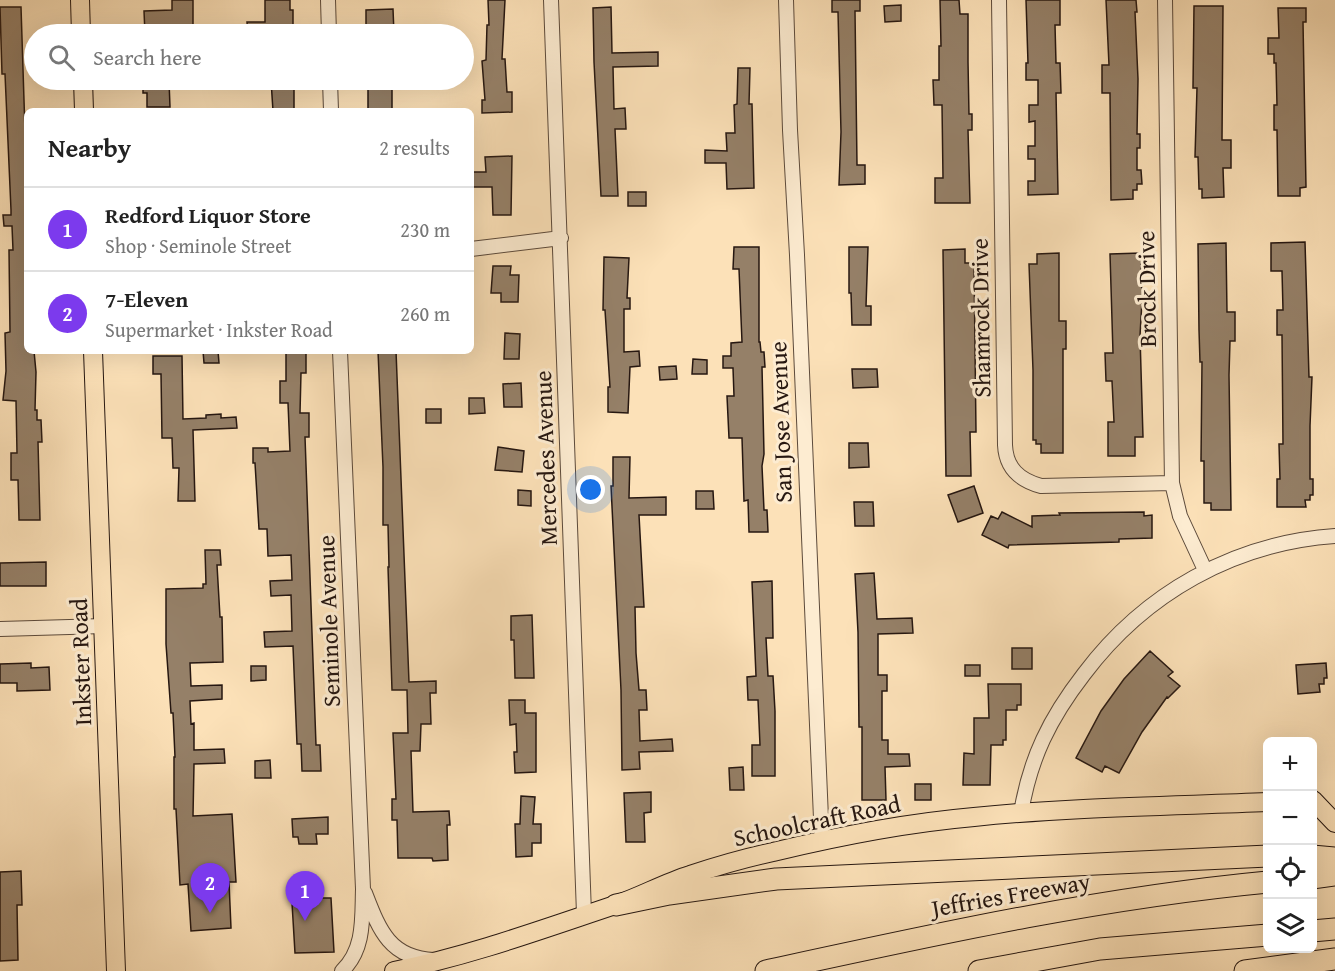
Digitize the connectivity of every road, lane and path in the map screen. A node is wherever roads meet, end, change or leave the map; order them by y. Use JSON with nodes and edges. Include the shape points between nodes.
{"nodes":[{"id":1,"x":80,"y":0,"type":"edge"},
{"id":2,"x":328,"y":0,"type":"edge"},
{"id":3,"x":551,"y":0,"type":"edge"},
{"id":4,"x":786,"y":0,"type":"edge"},
{"id":5,"x":999,"y":0,"type":"edge"},
{"id":6,"x":1166,"y":0,"type":"edge"},
{"id":7,"x":81,"y":24,"type":"edge"},
{"id":8,"x":329,"y":24,"type":"edge"},
{"id":9,"x":83,"y":90,"type":"edge"},
{"id":10,"x":330,"y":90,"type":"edge"},
{"id":11,"x":84,"y":108,"type":"edge"},
{"id":12,"x":331,"y":108,"type":"edge"},
{"id":13,"x":561,"y":238,"type":"junction"},
{"id":14,"x":474,"y":249,"type":"edge"},
{"id":15,"x":93,"y":354,"type":"edge"},
{"id":16,"x":340,"y":354,"type":"edge"},
{"id":17,"x":1172,"y":483,"type":"junction"},
{"id":18,"x":1335,"y":536,"type":"edge"},
{"id":19,"x":1205,"y":570,"type":"junction"},
{"id":20,"x":104,"y":626,"type":"junction"},
{"id":21,"x":0,"y":629,"type":"edge"},
{"id":22,"x":1335,"y":799,"type":"edge"},
{"id":23,"x":1317,"y":800,"type":"edge"},
{"id":24,"x":1263,"y":802,"type":"edge"},
{"id":25,"x":1317,"y":804,"type":"edge"},
{"id":26,"x":1021,"y":813,"type":"junction"},
{"id":27,"x":1335,"y":823,"type":"edge"},
{"id":28,"x":822,"y":842,"type":"junction"},
{"id":29,"x":1263,"y":856,"type":"edge"},
{"id":30,"x":1317,"y":856,"type":"edge"},
{"id":31,"x":1335,"y":858,"type":"edge"},
{"id":32,"x":1335,"y":875,"type":"edge"},
{"id":33,"x":1317,"y":877,"type":"edge"},
{"id":34,"x":1263,"y":882,"type":"edge"},
{"id":35,"x":363,"y":889,"type":"junction"},
{"id":36,"x":616,"y":905,"type":"junction"},
{"id":37,"x":584,"y":914,"type":"junction"},
{"id":38,"x":1335,"y":929,"type":"edge"},
{"id":39,"x":1317,"y":931,"type":"edge"},
{"id":40,"x":1263,"y":935,"type":"edge"},
{"id":41,"x":1335,"y":959,"type":"edge"},
{"id":42,"x":445,"y":961,"type":"junction"},
{"id":43,"x":116,"y":971,"type":"edge"},
{"id":44,"x":342,"y":971,"type":"edge"},
{"id":45,"x":394,"y":971,"type":"edge"},
{"id":46,"x":766,"y":971,"type":"edge"},
{"id":47,"x":980,"y":971,"type":"edge"},
{"id":48,"x":1245,"y":971,"type":"edge"}],
"edges":[{"from":1,"to":7,"type":"main road"},
{"from":2,"to":8,"type":"street"},
{"from":3,"to":13,"type":"street","name":"Mercedes Avenue"},
{"from":4,"to":28,"type":"street","name":"San Jose Avenue"},
{"from":5,"to":17,"type":"street","name":"Shamrock Drive","via":[[1008,463],[1021,478],[1041,486]]},
{"from":6,"to":17,"type":"street","name":"Brock Drive"},
{"from":9,"to":11,"type":"main road"},
{"from":10,"to":12,"type":"street"},
{"from":13,"to":14,"type":"street"},
{"from":13,"to":37,"type":"street","name":"Mercedes Avenue"},
{"from":15,"to":20,"type":"main road","name":"Inkster Road"},
{"from":16,"to":35,"type":"street","name":"Seminole Avenue"},
{"from":17,"to":19,"type":"street","name":"Brock Drive","via":[[1180,516]]},
{"from":18,"to":19,"type":"street","via":[[1272,545]]},
{"from":19,"to":26,"type":"street","via":[[1138,615],[1092,663],[1041,740]]},
{"from":20,"to":21,"type":"street"},
{"from":20,"to":43,"type":"main road","name":"Inkster Road"},
{"from":22,"to":23,"type":"main road"},
{"from":24,"to":26,"type":"main road","name":"Schoolcraft Road"},
{"from":25,"to":27,"type":"main road"},
{"from":26,"to":28,"type":"main road","name":"Schoolcraft Road","via":[[929,822]]},
{"from":28,"to":36,"type":"main road","name":"Schoolcraft Road","via":[[689,875]]},
{"from":29,"to":36,"type":"highway","via":[[776,879]]},
{"from":30,"to":31,"type":"highway"},
{"from":32,"to":33,"type":"highway"},
{"from":34,"to":46,"type":"highway","name":"Jeffries Freeway","via":[[1202,888],[970,926]]},
{"from":35,"to":42,"type":"street","via":[[381,932],[390,943],[416,957]]},
{"from":35,"to":44,"type":"street","name":"Seminole Avenue","via":[[362,938]]},
{"from":36,"to":37,"type":"main road","name":"Schoolcraft Road"},
{"from":37,"to":42,"type":"main road","name":"Schoolcraft Road"},
{"from":38,"to":39,"type":"highway"},
{"from":40,"to":47,"type":"highway","via":[[1100,950]]},
{"from":41,"to":48,"type":"highway"},
{"from":42,"to":45,"type":"main road","name":"Schoolcraft Road"}]}
